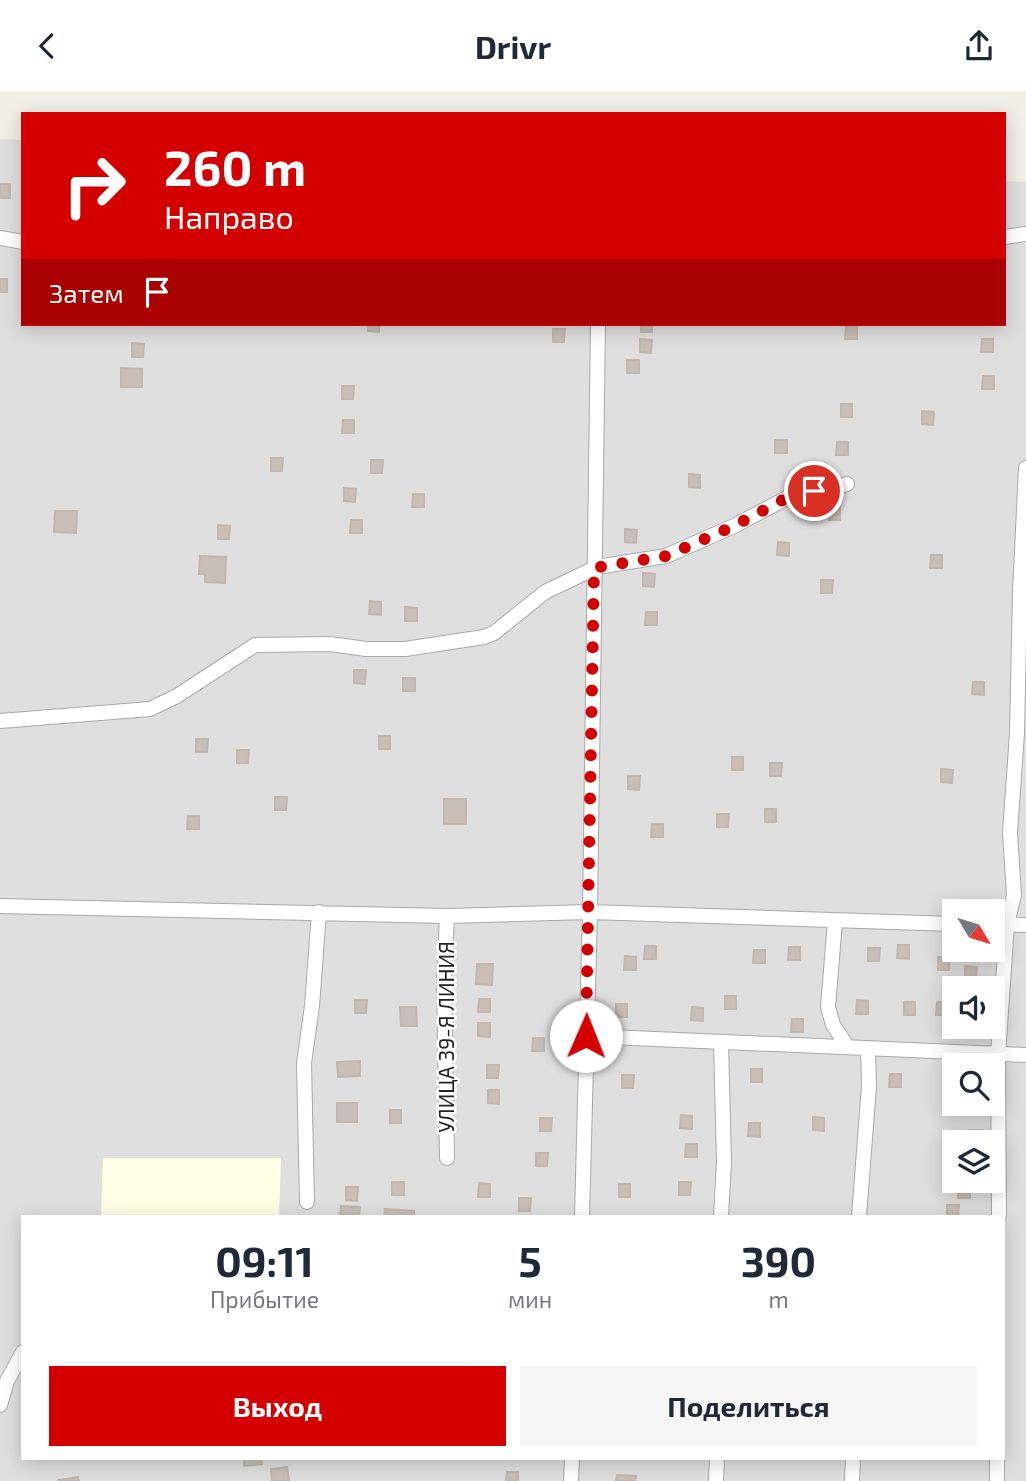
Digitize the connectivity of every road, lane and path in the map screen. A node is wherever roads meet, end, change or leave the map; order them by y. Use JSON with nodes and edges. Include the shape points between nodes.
{"nodes":[{"id":1,"x":1026,"y":234,"type":"edge"},
{"id":2,"x":1006,"y":237,"type":"edge"},
{"id":3,"x":0,"y":238,"type":"edge"},
{"id":4,"x":21,"y":242,"type":"edge"},
{"id":5,"x":598,"y":326,"type":"edge"},
{"id":6,"x":1026,"y":468,"type":"edge"},
{"id":7,"x":847,"y":484,"type":"dead end"},
{"id":8,"x":594,"y":568,"type":"junction"},
{"id":9,"x":0,"y":721,"type":"edge"},
{"id":10,"x":1022,"y":733,"type":"edge"},
{"id":11,"x":0,"y":906,"type":"edge"},
{"id":12,"x":319,"y":912,"type":"junction"},
{"id":13,"x":590,"y":912,"type":"junction"},
{"id":14,"x":1005,"y":914,"type":"edge"},
{"id":15,"x":447,"y":916,"type":"junction"},
{"id":16,"x":835,"y":921,"type":"junction"},
{"id":17,"x":942,"y":923,"type":"edge"},
{"id":18,"x":1005,"y":924,"type":"edge"},
{"id":19,"x":1026,"y":925,"type":"edge"},
{"id":20,"x":999,"y":963,"type":"edge"},
{"id":21,"x":586,"y":1036,"type":"junction"},
{"id":22,"x":722,"y":1043,"type":"junction"},
{"id":23,"x":847,"y":1047,"type":"junction"},
{"id":24,"x":868,"y":1049,"type":"junction"},
{"id":25,"x":955,"y":1053,"type":"edge"},
{"id":26,"x":998,"y":1053,"type":"edge"},
{"id":27,"x":1005,"y":1055,"type":"edge"},
{"id":28,"x":1026,"y":1055,"type":"edge"},
{"id":29,"x":998,"y":1116,"type":"edge"},
{"id":30,"x":447,"y":1158,"type":"dead end"},
{"id":31,"x":307,"y":1202,"type":"dead end"},
{"id":32,"x":582,"y":1215,"type":"edge"},
{"id":33,"x":721,"y":1215,"type":"edge"},
{"id":34,"x":859,"y":1215,"type":"edge"},
{"id":35,"x":999,"y":1215,"type":"edge"},
{"id":36,"x":21,"y":1356,"type":"edge"},
{"id":37,"x":0,"y":1405,"type":"edge"},
{"id":38,"x":572,"y":1460,"type":"edge"},
{"id":39,"x":717,"y":1460,"type":"edge"},
{"id":40,"x":853,"y":1460,"type":"edge"},
{"id":41,"x":997,"y":1460,"type":"edge"},
{"id":42,"x":570,"y":1481,"type":"edge"},
{"id":43,"x":716,"y":1481,"type":"edge"},
{"id":44,"x":852,"y":1481,"type":"edge"},
{"id":45,"x":997,"y":1481,"type":"edge"}],
"edges":[{"from":1,"to":2,"type":"street"},
{"from":3,"to":4,"type":"street"},
{"from":5,"to":8,"type":"street"},
{"from":6,"to":10,"type":"street","via":[[1020,592]]},
{"from":7,"to":8,"type":"street","via":[[796,493],[666,556]]},
{"from":8,"to":9,"type":"street","via":[[545,592],[484,636],[405,649],[255,645],[150,709]]},
{"from":8,"to":13,"type":"street"},
{"from":10,"to":14,"type":"street","via":[[1010,833],[1014,895]]},
{"from":11,"to":12,"type":"street"},
{"from":12,"to":15,"type":"street"},
{"from":12,"to":31,"type":"street","via":[[304,1063]]},
{"from":13,"to":15,"type":"street"},
{"from":13,"to":16,"type":"street"},
{"from":13,"to":21,"type":"street"},
{"from":15,"to":30,"type":"street","name":"УЛИЦА 39-Я ЛИНИЯ"},
{"from":16,"to":17,"type":"street"},
{"from":16,"to":23,"type":"street","via":[[828,1007]]},
{"from":18,"to":19,"type":"street"},
{"from":20,"to":26,"type":"street"},
{"from":21,"to":22,"type":"street"},
{"from":21,"to":32,"type":"street"},
{"from":22,"to":23,"type":"street"},
{"from":22,"to":33,"type":"street"},
{"from":23,"to":24,"type":"street"},
{"from":24,"to":25,"type":"street"},
{"from":24,"to":34,"type":"street"},
{"from":27,"to":28,"type":"street"},
{"from":29,"to":35,"type":"street"},
{"from":36,"to":37,"type":"street"},
{"from":38,"to":42,"type":"street"},
{"from":39,"to":43,"type":"street"},
{"from":40,"to":44,"type":"street"},
{"from":41,"to":45,"type":"street"}]}
